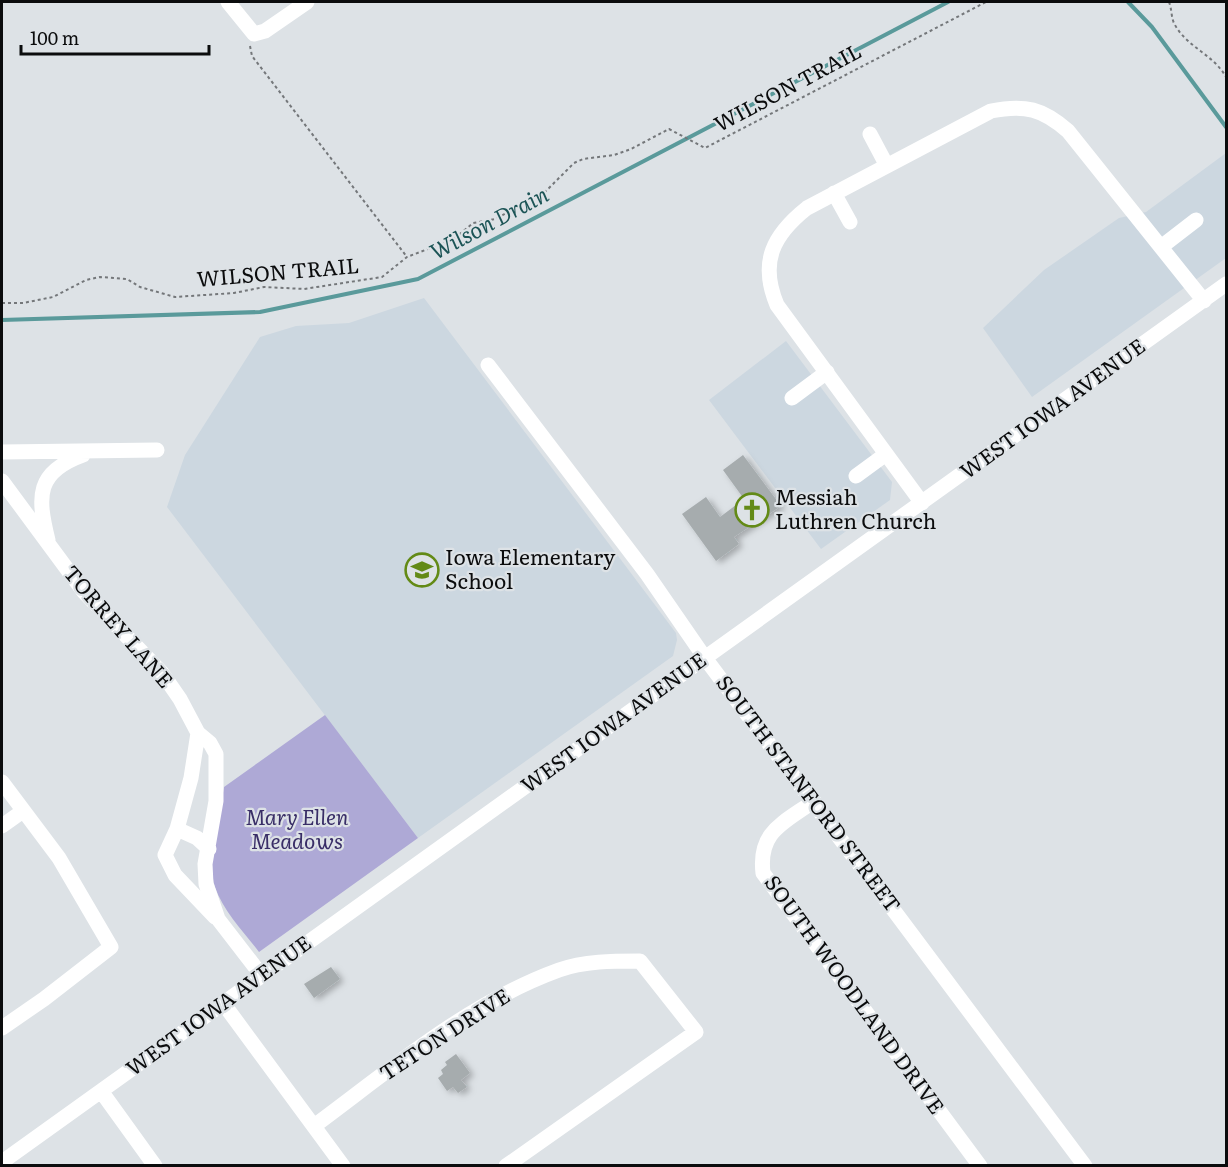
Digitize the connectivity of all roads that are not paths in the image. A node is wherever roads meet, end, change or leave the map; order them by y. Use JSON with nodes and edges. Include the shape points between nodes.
{"nodes":[{"id":1,"x":228,"y":2,"type":"edge"},
{"id":2,"x":307,"y":2,"type":"edge"},
{"id":3,"x":870,"y":134,"type":"dead end"},
{"id":4,"x":887,"y":166,"type":"junction"},
{"id":5,"x":834,"y":193,"type":"junction"},
{"id":6,"x":1196,"y":220,"type":"dead end"},
{"id":7,"x":850,"y":222,"type":"dead end"},
{"id":8,"x":1161,"y":246,"type":"junction"},
{"id":9,"x":1227,"y":284,"type":"edge"},
{"id":10,"x":1204,"y":301,"type":"junction"},
{"id":11,"x":488,"y":365,"type":"dead end"},
{"id":12,"x":827,"y":372,"type":"junction"},
{"id":13,"x":792,"y":398,"type":"dead end"},
{"id":14,"x":94,"y":450,"type":"junction"},
{"id":15,"x":157,"y":450,"type":"dead end"},
{"id":16,"x":2,"y":452,"type":"edge"},
{"id":17,"x":886,"y":454,"type":"junction"},
{"id":18,"x":856,"y":476,"type":"dead end"},
{"id":19,"x":2,"y":480,"type":"edge"},
{"id":20,"x":922,"y":503,"type":"junction"},
{"id":21,"x":49,"y":546,"type":"junction"},
{"id":22,"x":705,"y":658,"type":"junction"},
{"id":23,"x":198,"y":733,"type":"junction"},
{"id":24,"x":2,"y":782,"type":"edge"},
{"id":25,"x":814,"y":801,"type":"junction"},
{"id":26,"x":23,"y":811,"type":"junction"},
{"id":27,"x":2,"y":826,"type":"edge"},
{"id":28,"x":177,"y":829,"type":"junction"},
{"id":29,"x":209,"y":849,"type":"junction"},
{"id":30,"x":218,"y":919,"type":"junction"},
{"id":31,"x":262,"y":976,"type":"junction"},
{"id":32,"x":223,"y":1003,"type":"junction"},
{"id":33,"x":2,"y":1028,"type":"edge"},
{"id":34,"x":100,"y":1091,"type":"junction"},
{"id":35,"x":314,"y":1126,"type":"junction"},
{"id":36,"x":2,"y":1162,"type":"edge"},
{"id":37,"x":155,"y":1166,"type":"edge"},
{"id":38,"x":343,"y":1166,"type":"edge"},
{"id":39,"x":506,"y":1166,"type":"edge"},
{"id":40,"x":980,"y":1166,"type":"edge"},
{"id":41,"x":1085,"y":1166,"type":"edge"}],
"edges":[{"from":1,"to":2,"type":"street","via":[[254,34],[265,31]]},
{"from":3,"to":4,"type":"street"},
{"from":4,"to":5,"type":"street"},
{"from":4,"to":8,"type":"street","via":[[991,111],[1029,108],[1051,116],[1068,131]]},
{"from":5,"to":7,"type":"street"},
{"from":5,"to":12,"type":"street","via":[[785,225],[772,250],[768,272],[777,305]]},
{"from":6,"to":8,"type":"street"},
{"from":8,"to":10,"type":"street"},
{"from":9,"to":10,"type":"street","name":"WEST IOWA AVENUE"},
{"from":10,"to":20,"type":"street","name":"WEST IOWA AVENUE"},
{"from":11,"to":22,"type":"street","name":"SOUTH STANFORD STREET","via":[[647,574]]},
{"from":12,"to":13,"type":"street"},
{"from":12,"to":17,"type":"street"},
{"from":14,"to":15,"type":"street"},
{"from":14,"to":16,"type":"street"},
{"from":14,"to":21,"type":"street","via":[[66,461],[48,474],[41,502]]},
{"from":17,"to":18,"type":"street"},
{"from":17,"to":20,"type":"street"},
{"from":19,"to":21,"type":"street","name":"TORREY LANE"},
{"from":20,"to":22,"type":"street","name":"WEST IOWA AVENUE"},
{"from":21,"to":23,"type":"street","name":"TORREY LANE","via":[[84,592],[162,673]]},
{"from":22,"to":25,"type":"street","name":"SOUTH STANFORD STREET"},
{"from":22,"to":31,"type":"street","name":"WEST IOWA AVENUE"},
{"from":23,"to":28,"type":"street"},
{"from":23,"to":29,"type":"street","name":"TORREY LANE","via":[[216,754],[216,801]]},
{"from":24,"to":26,"type":"street"},
{"from":25,"to":40,"type":"street","name":"SOUTH WOODLAND DRIVE","via":[[770,834],[761,854],[763,873]]},
{"from":25,"to":41,"type":"street","name":"SOUTH STANFORD STREET"},
{"from":26,"to":27,"type":"street"},
{"from":26,"to":33,"type":"street","via":[[59,858],[111,946]]},
{"from":28,"to":29,"type":"street"},
{"from":28,"to":30,"type":"street","via":[[165,855],[166,862],[189,892]]},
{"from":29,"to":30,"type":"street","name":"TORREY LANE","via":[[206,884]]},
{"from":30,"to":31,"type":"street","name":"TORREY LANE"},
{"from":31,"to":32,"type":"street","name":"WEST IOWA AVENUE"},
{"from":32,"to":34,"type":"street","name":"WEST IOWA AVENUE"},
{"from":32,"to":35,"type":"street"},
{"from":34,"to":36,"type":"street","name":"WEST IOWA AVENUE"},
{"from":34,"to":37,"type":"street"},
{"from":35,"to":38,"type":"street"},
{"from":35,"to":39,"type":"street","name":"TETON DRIVE","via":[[493,1000],[560,969],[640,961],[696,1032]]}]}
